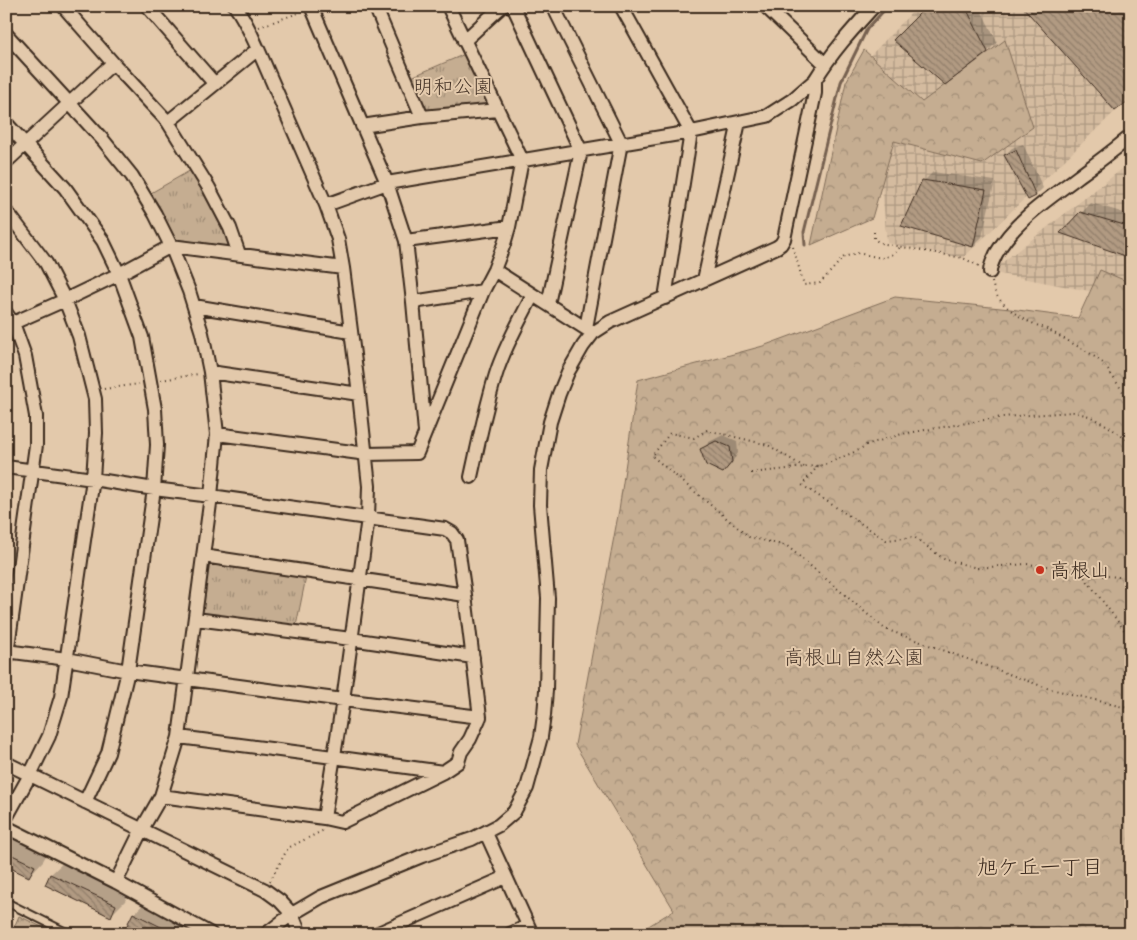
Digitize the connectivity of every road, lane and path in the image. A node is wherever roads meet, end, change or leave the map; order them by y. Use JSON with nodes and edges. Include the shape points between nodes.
{"nodes":[{"id":1,"x":63,"y":6,"type":"edge"},
{"id":2,"x":147,"y":6,"type":"edge"},
{"id":3,"x":234,"y":6,"type":"edge"},
{"id":4,"x":375,"y":6,"type":"edge"},
{"id":5,"x":448,"y":6,"type":"edge"},
{"id":6,"x":502,"y":6,"type":"edge"},
{"id":7,"x":514,"y":6,"type":"edge"},
{"id":8,"x":553,"y":6,"type":"edge"},
{"id":9,"x":621,"y":6,"type":"edge"},
{"id":10,"x":765,"y":6,"type":"edge"},
{"id":11,"x":874,"y":6,"type":"edge"},
{"id":12,"x":312,"y":7,"type":"edge"},
{"id":13,"x":249,"y":30,"type":"junction"},
{"id":14,"x":6,"y":34,"type":"edge"},
{"id":15,"x":464,"y":41,"type":"junction"},
{"id":16,"x":258,"y":49,"type":"junction"},
{"id":17,"x":113,"y":63,"type":"junction"},
{"id":18,"x":825,"y":64,"type":"junction"},
{"id":19,"x":815,"y":80,"type":"junction"},
{"id":20,"x":214,"y":84,"type":"junction"},
{"id":21,"x":70,"y":104,"type":"junction"},
{"id":22,"x":498,"y":110,"type":"junction"},
{"id":23,"x":422,"y":117,"type":"junction"},
{"id":24,"x":168,"y":122,"type":"junction"},
{"id":25,"x":739,"y":122,"type":"junction"},
{"id":26,"x":6,"y":123,"type":"edge"},
{"id":27,"x":362,"y":126,"type":"junction"},
{"id":28,"x":691,"y":132,"type":"junction"},
{"id":29,"x":1131,"y":136,"type":"edge"},
{"id":30,"x":26,"y":144,"type":"junction"},
{"id":31,"x":621,"y":144,"type":"junction"},
{"id":32,"x":581,"y":151,"type":"junction"},
{"id":33,"x":522,"y":160,"type":"junction"},
{"id":34,"x":6,"y":162,"type":"edge"},
{"id":35,"x":386,"y":183,"type":"junction"},
{"id":36,"x":326,"y":205,"type":"junction"},
{"id":37,"x":6,"y":212,"type":"edge"},
{"id":38,"x":509,"y":228,"type":"junction"},
{"id":39,"x":874,"y":232,"type":"dead end"},
{"id":40,"x":784,"y":239,"type":"junction"},
{"id":41,"x":406,"y":241,"type":"junction"},
{"id":42,"x":171,"y":246,"type":"junction"},
{"id":43,"x":900,"y":247,"type":"junction"},
{"id":44,"x":239,"y":254,"type":"junction"},
{"id":45,"x":343,"y":268,"type":"junction"},
{"id":46,"x":494,"y":270,"type":"junction"},
{"id":47,"x":990,"y":272,"type":"junction"},
{"id":48,"x":119,"y":274,"type":"junction"},
{"id":49,"x":704,"y":280,"type":"junction"},
{"id":50,"x":483,"y":291,"type":"junction"},
{"id":51,"x":533,"y":295,"type":"junction"},
{"id":52,"x":664,"y":298,"type":"junction"},
{"id":53,"x":65,"y":300,"type":"junction"},
{"id":54,"x":413,"y":302,"type":"junction"},
{"id":55,"x":548,"y":304,"type":"junction"},
{"id":56,"x":194,"y":306,"type":"junction"},
{"id":57,"x":10,"y":318,"type":"edge"},
{"id":58,"x":589,"y":331,"type":"junction"},
{"id":59,"x":351,"y":332,"type":"junction"},
{"id":60,"x":210,"y":372,"type":"junction"},
{"id":61,"x":359,"y":394,"type":"junction"},
{"id":62,"x":1131,"y":403,"type":"edge"},
{"id":63,"x":217,"y":434,"type":"junction"},
{"id":64,"x":425,"y":434,"type":"junction"},
{"id":65,"x":1131,"y":443,"type":"edge"},
{"id":66,"x":367,"y":454,"type":"junction"},
{"id":67,"x":818,"y":466,"type":"junction"},
{"id":68,"x":804,"y":467,"type":"junction"},
{"id":69,"x":6,"y":468,"type":"edge"},
{"id":70,"x":32,"y":471,"type":"junction"},
{"id":71,"x":751,"y":473,"type":"dead end"},
{"id":72,"x":471,"y":477,"type":"dead end"},
{"id":73,"x":93,"y":478,"type":"junction"},
{"id":74,"x":154,"y":490,"type":"junction"},
{"id":75,"x":211,"y":496,"type":"junction"},
{"id":76,"x":368,"y":518,"type":"junction"},
{"id":77,"x":203,"y":556,"type":"junction"},
{"id":78,"x":1082,"y":574,"type":"junction"},
{"id":79,"x":1131,"y":578,"type":"edge"},
{"id":80,"x":360,"y":579,"type":"junction"},
{"id":81,"x":465,"y":595,"type":"junction"},
{"id":82,"x":196,"y":619,"type":"junction"},
{"id":83,"x":351,"y":639,"type":"junction"},
{"id":84,"x":1131,"y":639,"type":"edge"},
{"id":85,"x":7,"y":654,"type":"edge"},
{"id":86,"x":473,"y":657,"type":"junction"},
{"id":87,"x":67,"y":660,"type":"junction"},
{"id":88,"x":128,"y":671,"type":"junction"},
{"id":89,"x":187,"y":679,"type":"junction"},
{"id":90,"x":343,"y":700,"type":"junction"},
{"id":91,"x":1131,"y":709,"type":"edge"},
{"id":92,"x":480,"y":717,"type":"junction"},
{"id":93,"x":179,"y":737,"type":"junction"},
{"id":94,"x":333,"y":757,"type":"junction"},
{"id":95,"x":6,"y":763,"type":"edge"},
{"id":96,"x":444,"y":772,"type":"junction"},
{"id":97,"x":30,"y":775,"type":"junction"},
{"id":98,"x":160,"y":796,"type":"junction"},
{"id":99,"x":85,"y":802,"type":"junction"},
{"id":100,"x":6,"y":818,"type":"edge"},
{"id":101,"x":324,"y":818,"type":"junction"},
{"id":102,"x":342,"y":822,"type":"junction"},
{"id":103,"x":6,"y":827,"type":"edge"},
{"id":104,"x":142,"y":829,"type":"junction"},
{"id":105,"x":486,"y":833,"type":"junction"},
{"id":106,"x":506,"y":877,"type":"junction"},
{"id":107,"x":116,"y":882,"type":"junction"},
{"id":108,"x":264,"y":890,"type":"junction"},
{"id":109,"x":6,"y":902,"type":"edge"},
{"id":110,"x":292,"y":914,"type":"junction"},
{"id":111,"x":530,"y":930,"type":"edge"},
{"id":112,"x":70,"y":934,"type":"edge"},
{"id":113,"x":211,"y":934,"type":"edge"},
{"id":114,"x":266,"y":934,"type":"edge"},
{"id":115,"x":300,"y":934,"type":"edge"},
{"id":116,"x":376,"y":934,"type":"edge"},
{"id":117,"x":510,"y":934,"type":"edge"}],
"edges":[{"from":1,"to":17,"type":"street"},
{"from":2,"to":20,"type":"street"},
{"from":3,"to":13,"type":"street"},
{"from":4,"to":23,"type":"street"},
{"from":5,"to":15,"type":"street"},
{"from":6,"to":15,"type":"street"},
{"from":7,"to":32,"type":"street"},
{"from":8,"to":31,"type":"street"},
{"from":9,"to":28,"type":"street"},
{"from":10,"to":18,"type":"street"},
{"from":11,"to":18,"type":"street"},
{"from":12,"to":13,"type":"path"},
{"from":12,"to":27,"type":"street"},
{"from":13,"to":16,"type":"street"},
{"from":14,"to":21,"type":"street"},
{"from":15,"to":22,"type":"street"},
{"from":16,"to":20,"type":"street"},
{"from":16,"to":36,"type":"street"},
{"from":17,"to":21,"type":"street"},
{"from":17,"to":24,"type":"street"},
{"from":18,"to":19,"type":"street"},
{"from":19,"to":25,"type":"street","via":[[767,116]]},
{"from":19,"to":40,"type":"street"},
{"from":20,"to":24,"type":"street"},
{"from":21,"to":30,"type":"street"},
{"from":21,"to":42,"type":"street","via":[[132,176]]},
{"from":22,"to":23,"type":"street"},
{"from":22,"to":33,"type":"street"},
{"from":23,"to":27,"type":"street"},
{"from":24,"to":44,"type":"street","via":[[209,188],[230,228]]},
{"from":25,"to":28,"type":"street"},
{"from":25,"to":49,"type":"street"},
{"from":26,"to":30,"type":"street"},
{"from":27,"to":35,"type":"street"},
{"from":28,"to":31,"type":"street"},
{"from":28,"to":52,"type":"street"},
{"from":29,"to":47,"type":"street","via":[[1022,221],[1003,242],[990,265]]},
{"from":30,"to":34,"type":"street"},
{"from":30,"to":48,"type":"street","via":[[65,188],[103,241]]},
{"from":31,"to":32,"type":"street"},
{"from":31,"to":58,"type":"street"},
{"from":32,"to":33,"type":"street"},
{"from":32,"to":55,"type":"street"},
{"from":33,"to":35,"type":"street"},
{"from":33,"to":38,"type":"street"},
{"from":35,"to":36,"type":"street"},
{"from":35,"to":41,"type":"street"},
{"from":36,"to":45,"type":"street","via":[[338,239]]},
{"from":37,"to":53,"type":"street","via":[[46,263]]},
{"from":38,"to":41,"type":"street"},
{"from":38,"to":46,"type":"street"},
{"from":39,"to":43,"type":"path","via":[[874,239],[880,243]]},
{"from":40,"to":43,"type":"path","via":[[792,243],[804,284],[820,284],[844,257],[857,253],[882,258],[894,254]]},
{"from":40,"to":49,"type":"street","via":[[777,247]]},
{"from":41,"to":54,"type":"street"},
{"from":42,"to":44,"type":"street"},
{"from":42,"to":48,"type":"street"},
{"from":42,"to":56,"type":"street"},
{"from":43,"to":47,"type":"path","via":[[963,258]]},
{"from":44,"to":45,"type":"street"},
{"from":45,"to":59,"type":"street"},
{"from":46,"to":50,"type":"street"},
{"from":46,"to":51,"type":"street"},
{"from":47,"to":62,"type":"path","via":[[995,293],[1014,313],[1103,363]]},
{"from":48,"to":53,"type":"street"},
{"from":48,"to":74,"type":"street","via":[[142,337],[155,409]]},
{"from":49,"to":52,"type":"street"},
{"from":50,"to":54,"type":"street"},
{"from":50,"to":64,"type":"street"},
{"from":51,"to":55,"type":"street"},
{"from":51,"to":72,"type":"street","via":[[498,367]]},
{"from":52,"to":58,"type":"street"},
{"from":53,"to":57,"type":"street"},
{"from":53,"to":73,"type":"street","via":[[79,336],[95,399]]},
{"from":54,"to":64,"type":"street"},
{"from":55,"to":58,"type":"street"},
{"from":56,"to":59,"type":"street"},
{"from":56,"to":60,"type":"street"},
{"from":57,"to":70,"type":"street","via":[[25,356],[36,416]]},
{"from":58,"to":105,"type":"street","via":[[559,394],[541,470],[540,505],[548,598],[546,690],[541,737],[527,788],[514,812]]},
{"from":59,"to":61,"type":"street"},
{"from":60,"to":61,"type":"street"},
{"from":60,"to":63,"type":"street"},
{"from":61,"to":66,"type":"street"},
{"from":63,"to":66,"type":"street"},
{"from":63,"to":75,"type":"street"},
{"from":64,"to":66,"type":"street","via":[[417,453]]},
{"from":65,"to":67,"type":"path","via":[[1108,426],[1073,412],[1002,417],[902,434],[866,445]]},
{"from":66,"to":76,"type":"street"},
{"from":67,"to":68,"type":"path"},
{"from":67,"to":78,"type":"path","via":[[802,485],[886,540],[914,537],[944,559],[977,568],[1026,564]]},
{"from":68,"to":71,"type":"path"},
{"from":68,"to":91,"type":"path","via":[[768,445],[707,430],[694,438],[670,433],[652,456],[749,537],[787,546],[885,630],[1047,688]]},
{"from":69,"to":70,"type":"street"},
{"from":70,"to":73,"type":"street"},
{"from":70,"to":85,"type":"street"},
{"from":73,"to":74,"type":"street"},
{"from":73,"to":87,"type":"street"},
{"from":74,"to":75,"type":"street"},
{"from":74,"to":88,"type":"street"},
{"from":75,"to":76,"type":"street"},
{"from":75,"to":77,"type":"street"},
{"from":76,"to":80,"type":"street"},
{"from":76,"to":81,"type":"street","via":[[445,529],[452,533],[457,540]]},
{"from":77,"to":80,"type":"street"},
{"from":77,"to":82,"type":"street"},
{"from":78,"to":79,"type":"path"},
{"from":78,"to":84,"type":"path"},
{"from":80,"to":81,"type":"street"},
{"from":80,"to":83,"type":"street"},
{"from":81,"to":86,"type":"street"},
{"from":82,"to":83,"type":"street"},
{"from":82,"to":89,"type":"street"},
{"from":83,"to":86,"type":"street"},
{"from":83,"to":90,"type":"street"},
{"from":85,"to":87,"type":"street"},
{"from":86,"to":92,"type":"street"},
{"from":87,"to":88,"type":"street"},
{"from":87,"to":97,"type":"street","via":[[61,697],[49,736]]},
{"from":88,"to":89,"type":"street"},
{"from":88,"to":99,"type":"street","via":[[108,753]]},
{"from":89,"to":90,"type":"street"},
{"from":89,"to":93,"type":"street"},
{"from":90,"to":92,"type":"street"},
{"from":90,"to":94,"type":"street"},
{"from":92,"to":96,"type":"street","via":[[458,762]]},
{"from":93,"to":94,"type":"street"},
{"from":93,"to":98,"type":"street"},
{"from":94,"to":96,"type":"street"},
{"from":94,"to":101,"type":"street"},
{"from":95,"to":97,"type":"street"},
{"from":96,"to":102,"type":"street"},
{"from":97,"to":99,"type":"street"},
{"from":97,"to":100,"type":"street"},
{"from":98,"to":101,"type":"street"},
{"from":98,"to":104,"type":"street"},
{"from":99,"to":104,"type":"street"},
{"from":101,"to":102,"type":"street"},
{"from":102,"to":108,"type":"path","via":[[288,848]]},
{"from":103,"to":107,"type":"street"},
{"from":104,"to":107,"type":"street"},
{"from":104,"to":108,"type":"street"},
{"from":105,"to":106,"type":"street"},
{"from":105,"to":110,"type":"street","via":[[321,897]]},
{"from":106,"to":111,"type":"street"},
{"from":106,"to":116,"type":"street"},
{"from":107,"to":113,"type":"street"},
{"from":108,"to":110,"type":"street"},
{"from":109,"to":112,"type":"lane"},
{"from":110,"to":114,"type":"street"},
{"from":110,"to":115,"type":"street"},
{"from":111,"to":117,"type":"street"}]}
